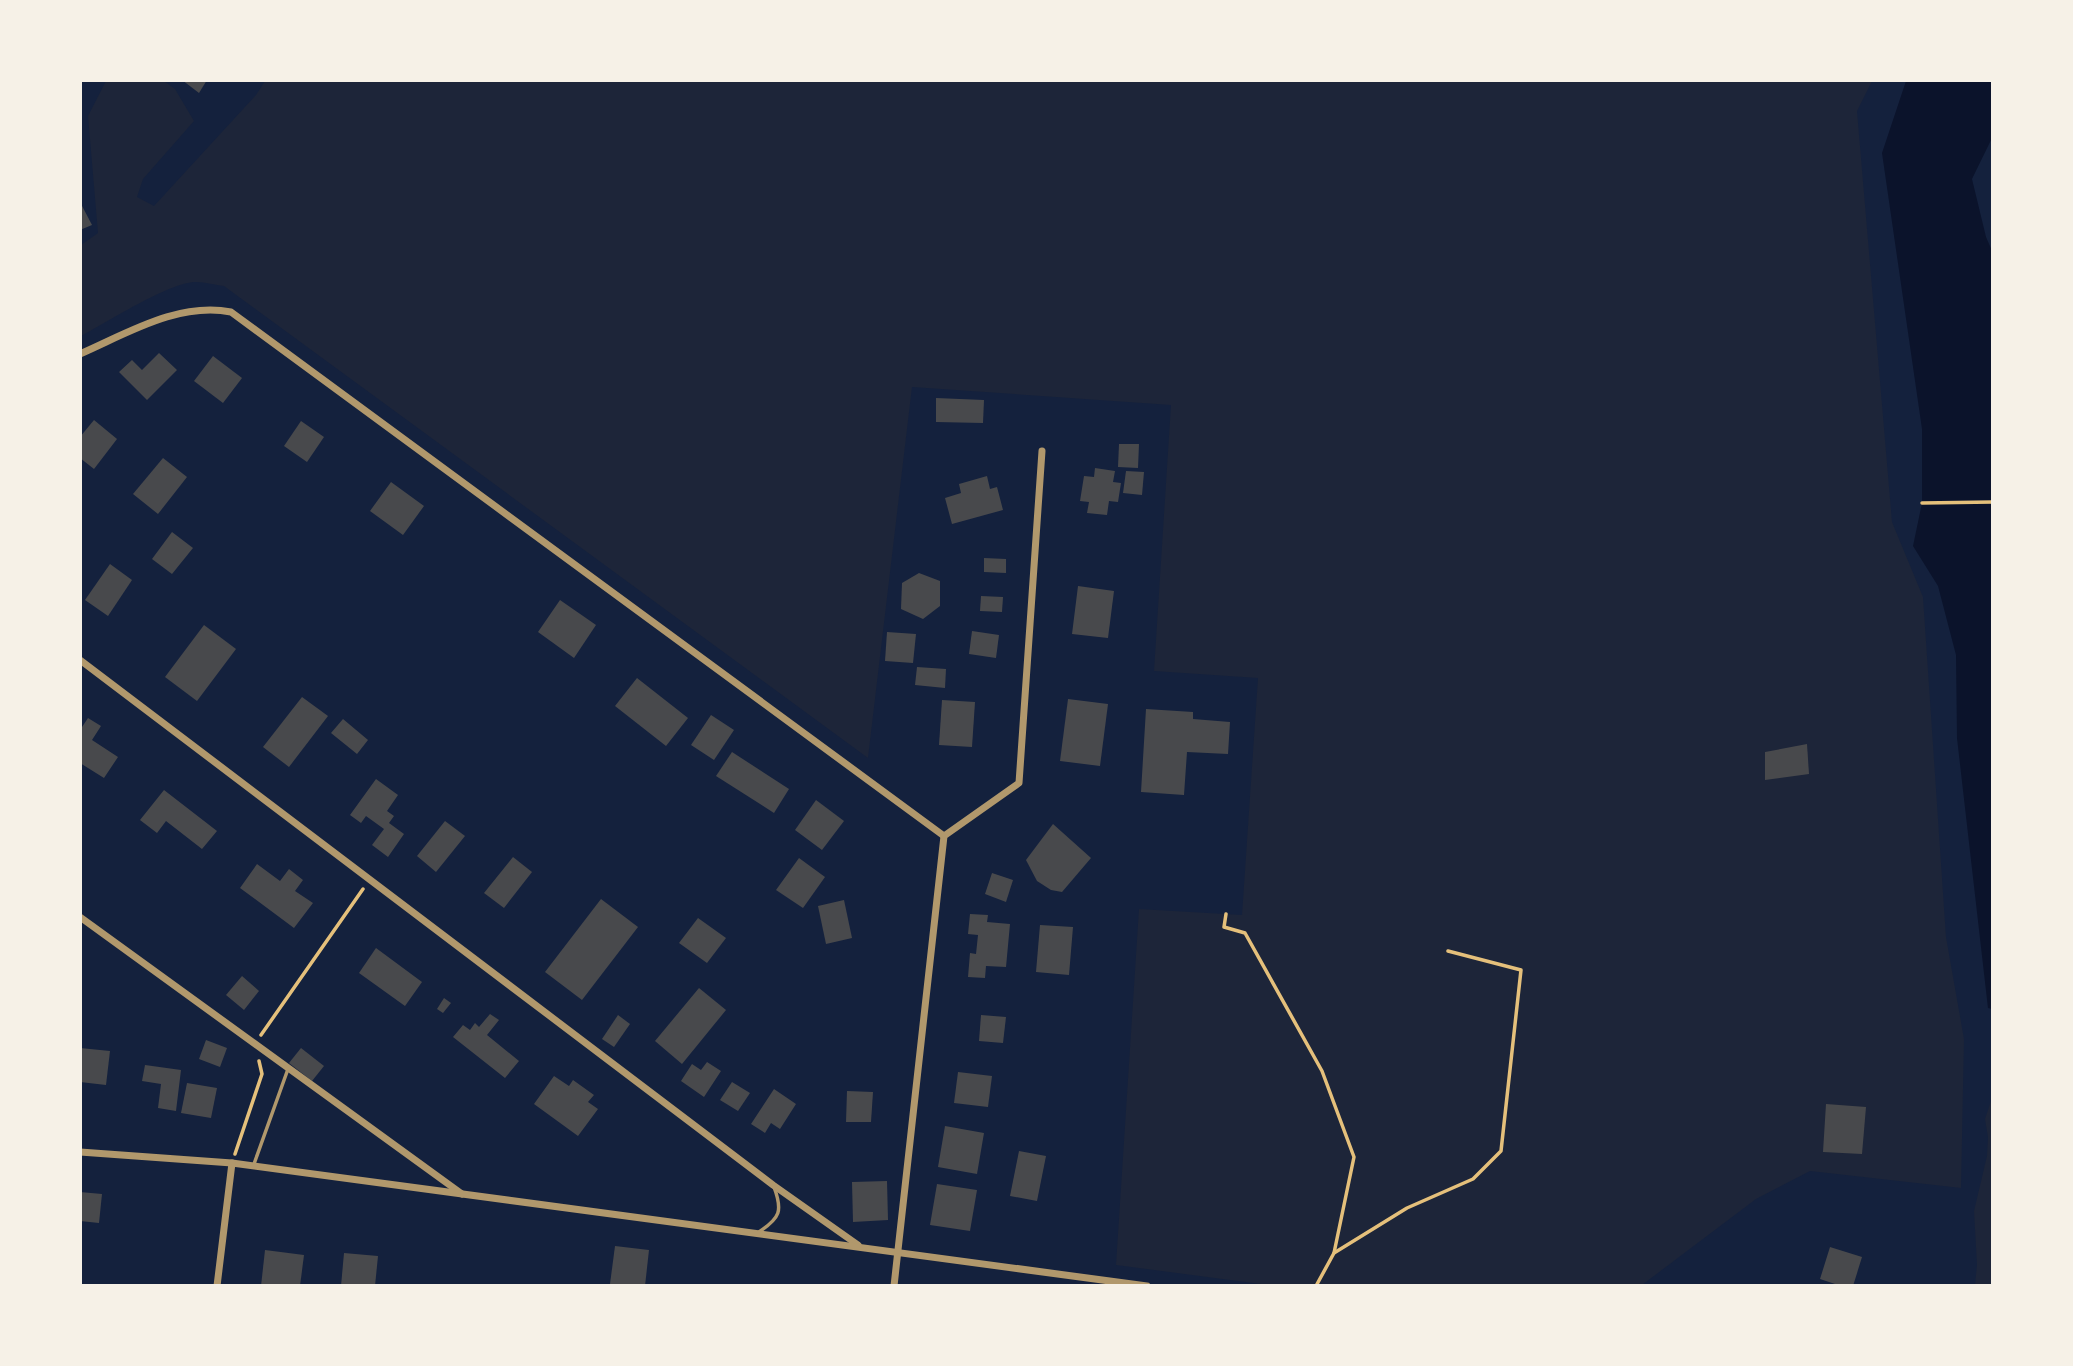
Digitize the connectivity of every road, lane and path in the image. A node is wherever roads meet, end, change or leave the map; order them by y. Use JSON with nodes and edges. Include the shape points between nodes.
{"nodes":[{"id":1,"x":80,"y":354,"type":"edge"},
{"id":2,"x":1042,"y":451,"type":"dead end"},
{"id":3,"x":1993,"y":502,"type":"edge"},
{"id":4,"x":1922,"y":503,"type":"dead end"},
{"id":5,"x":80,"y":660,"type":"edge"},
{"id":6,"x":944,"y":836,"type":"junction"},
{"id":7,"x":370,"y":879,"type":"junction"},
{"id":8,"x":1226,"y":914,"type":"dead end"},
{"id":9,"x":80,"y":917,"type":"edge"},
{"id":10,"x":1448,"y":951,"type":"dead end"},
{"id":11,"x":255,"y":1043,"type":"junction"},
{"id":12,"x":289,"y":1068,"type":"junction"},
{"id":13,"x":80,"y":1152,"type":"edge"},
{"id":14,"x":232,"y":1163,"type":"junction"},
{"id":15,"x":254,"y":1166,"type":"junction"},
{"id":16,"x":773,"y":1185,"type":"junction"},
{"id":17,"x":463,"y":1195,"type":"junction"},
{"id":18,"x":758,"y":1234,"type":"junction"},
{"id":19,"x":861,"y":1248,"type":"junction"},
{"id":20,"x":1334,"y":1252,"type":"junction"},
{"id":21,"x":898,"y":1253,"type":"junction"},
{"id":22,"x":217,"y":1286,"type":"edge"},
{"id":23,"x":894,"y":1286,"type":"edge"},
{"id":24,"x":1147,"y":1286,"type":"edge"},
{"id":25,"x":1316,"y":1286,"type":"edge"}],
"edges":[{"from":1,"to":6,"type":"street","via":[[166,317],[194,310],[231,313]]},
{"from":2,"to":6,"type":"street","via":[[1019,783]]},
{"from":3,"to":4,"type":"path"},
{"from":5,"to":7,"type":"street"},
{"from":6,"to":21,"type":"street"},
{"from":7,"to":11,"type":"path"},
{"from":7,"to":16,"type":"street"},
{"from":8,"to":20,"type":"path","via":[[1224,927],[1245,933],[1322,1071],[1354,1157]]},
{"from":9,"to":11,"type":"street"},
{"from":10,"to":20,"type":"path","via":[[1521,970],[1501,1151],[1473,1179],[1407,1208]]},
{"from":11,"to":12,"type":"street"},
{"from":11,"to":14,"type":"path","via":[[262,1074]]},
{"from":12,"to":15,"type":"lane"},
{"from":12,"to":17,"type":"street"},
{"from":13,"to":14,"type":"street"},
{"from":14,"to":15,"type":"street"},
{"from":14,"to":22,"type":"street"},
{"from":15,"to":17,"type":"street"},
{"from":16,"to":18,"type":"lane","via":[[779,1213]]},
{"from":16,"to":19,"type":"street"},
{"from":17,"to":18,"type":"street"},
{"from":18,"to":19,"type":"street"},
{"from":19,"to":21,"type":"street"},
{"from":20,"to":25,"type":"path"},
{"from":21,"to":23,"type":"street"},
{"from":21,"to":24,"type":"street"}]}
